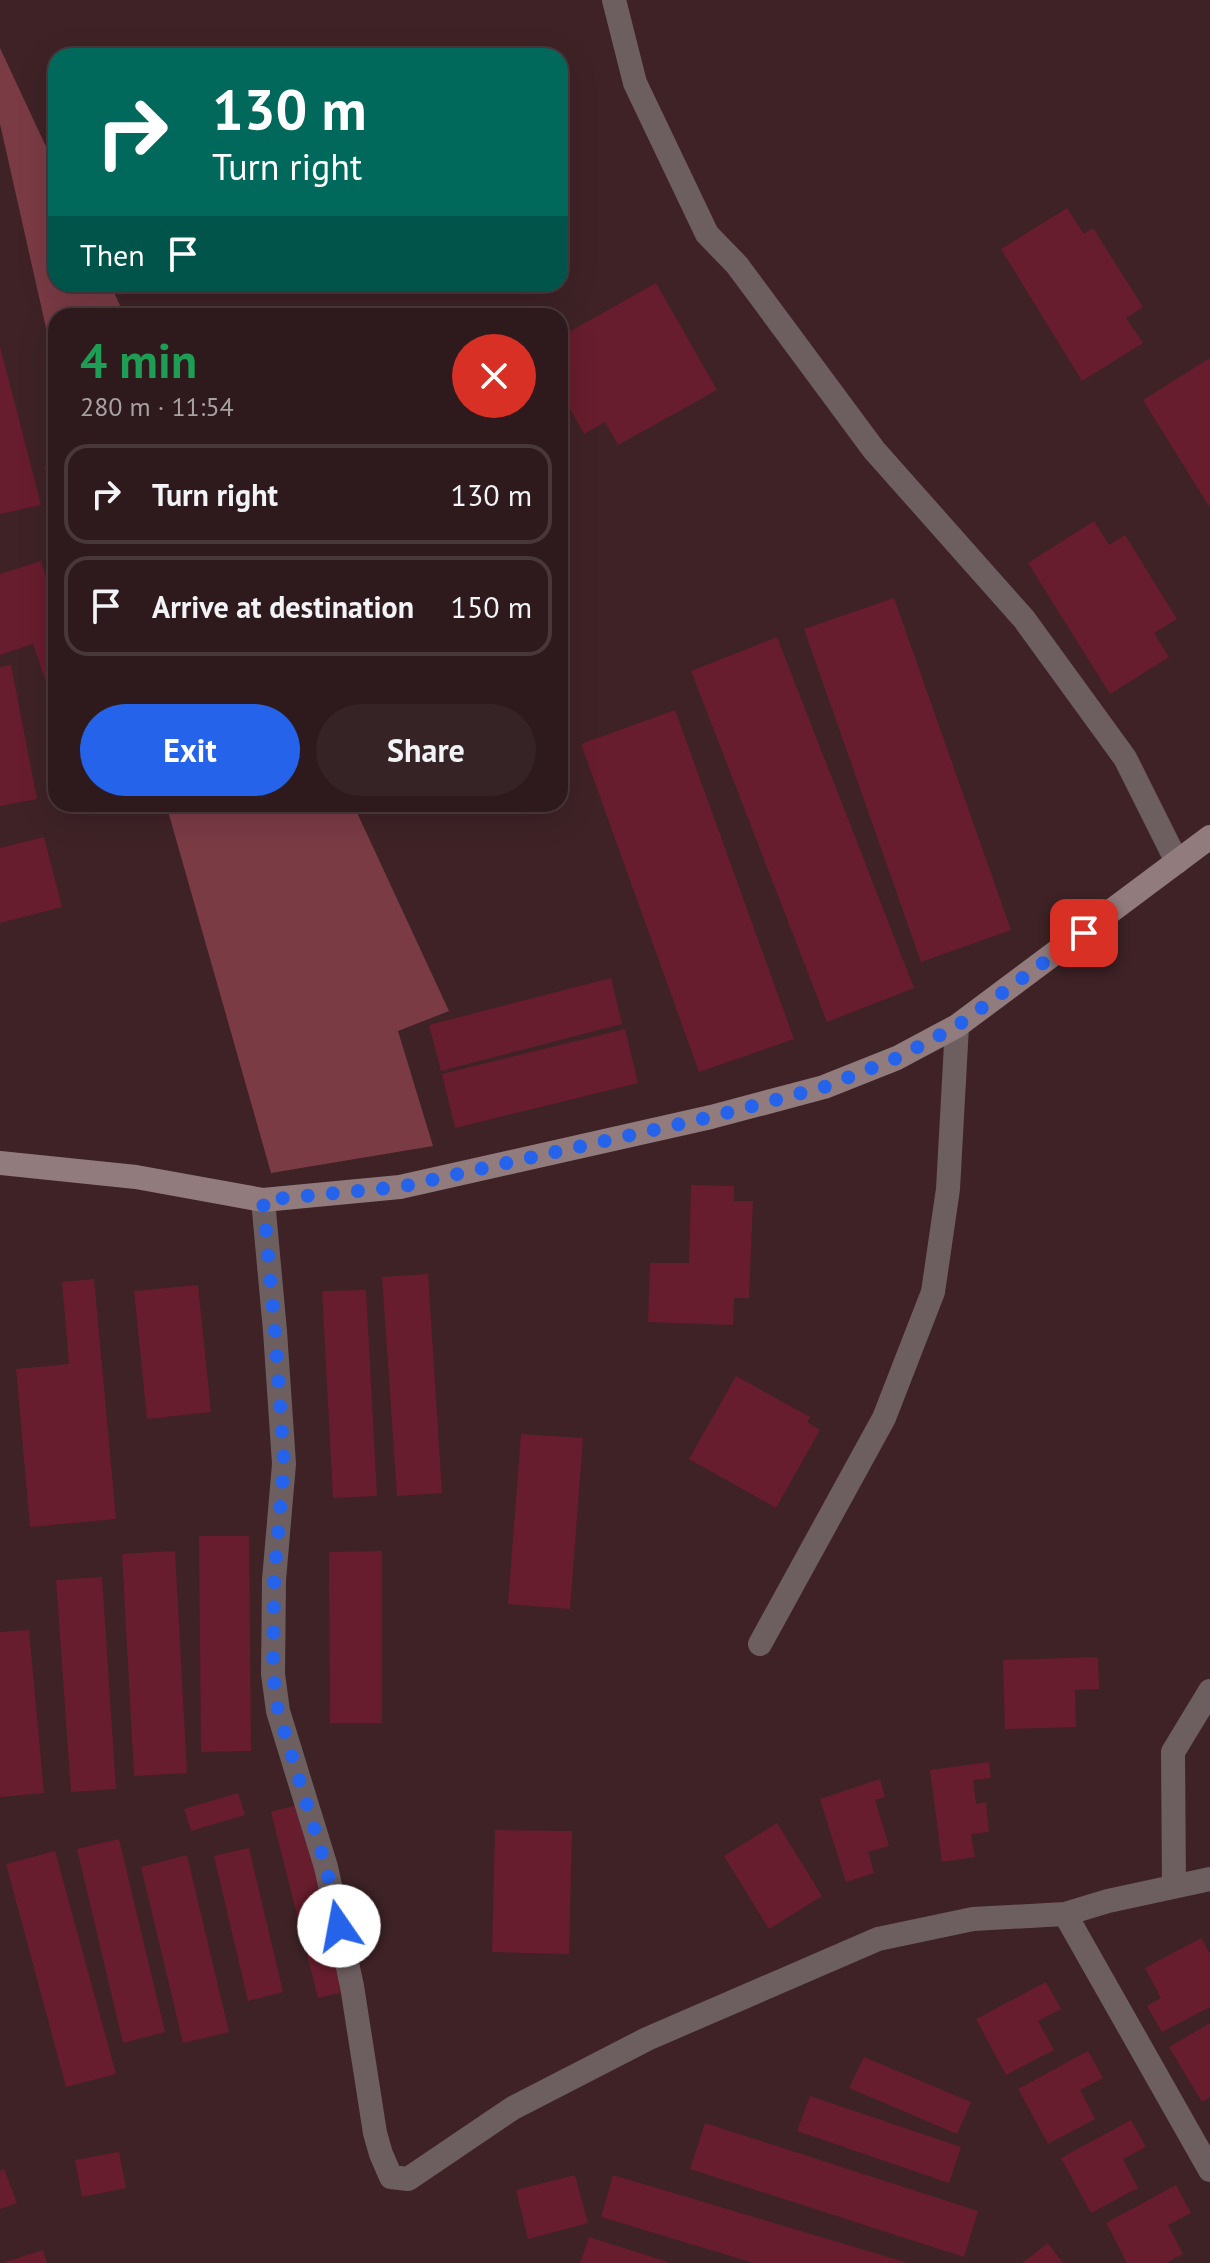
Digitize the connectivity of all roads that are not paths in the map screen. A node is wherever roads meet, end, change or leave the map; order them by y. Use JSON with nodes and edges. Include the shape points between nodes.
{"nodes":[{"id":1,"x":614,"y":0,"type":"edge"},
{"id":2,"x":1210,"y":837,"type":"edge"},
{"id":3,"x":1177,"y":862,"type":"junction"},
{"id":4,"x":957,"y":1026,"type":"junction"},
{"id":5,"x":0,"y":1163,"type":"edge"},
{"id":6,"x":263,"y":1200,"type":"junction"},
{"id":7,"x":760,"y":1644,"type":"dead end"},
{"id":8,"x":1210,"y":1691,"type":"edge"},
{"id":9,"x":1210,"y":1879,"type":"edge"},
{"id":10,"x":1174,"y":1885,"type":"junction"},
{"id":11,"x":1065,"y":1914,"type":"junction"},
{"id":12,"x":1210,"y":2170,"type":"edge"}],
"edges":[{"from":1,"to":3,"type":"street","via":[[635,83],[707,234],[737,265],[874,450],[1024,619],[1125,758]]},
{"from":2,"to":3,"type":"street"},
{"from":3,"to":4,"type":"street"},
{"from":4,"to":6,"type":"street","via":[[897,1058],[824,1087],[711,1117],[400,1187]]},
{"from":4,"to":7,"type":"street","via":[[948,1189],[933,1292],[884,1418]]},
{"from":5,"to":6,"type":"street","via":[[136,1177]]},
{"from":6,"to":11,"type":"street","via":[[284,1464],[273,1674],[278,1711],[326,1867],[352,1986],[375,2133],[391,2177],[408,2179],[513,2108],[647,2039],[878,1939],[973,1919]]},
{"from":8,"to":10,"type":"street","via":[[1173,1752]]},
{"from":9,"to":10,"type":"street"},
{"from":10,"to":11,"type":"street"},
{"from":11,"to":12,"type":"street"}]}
